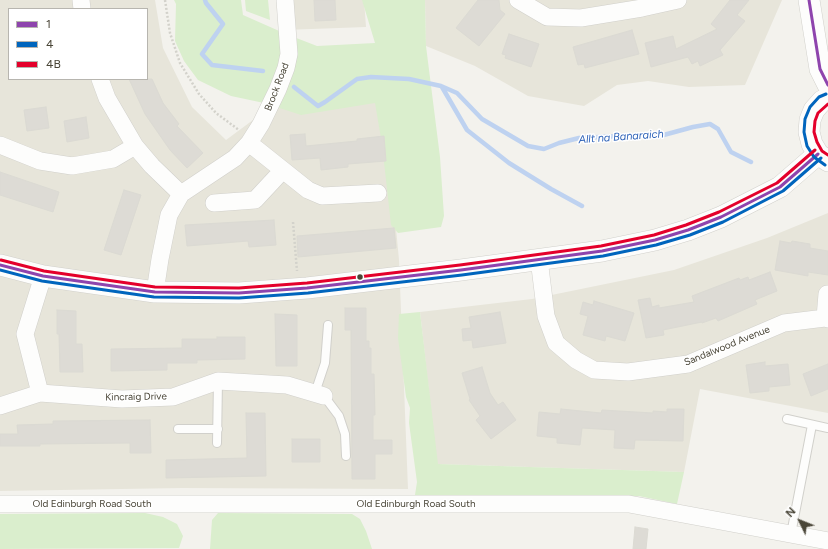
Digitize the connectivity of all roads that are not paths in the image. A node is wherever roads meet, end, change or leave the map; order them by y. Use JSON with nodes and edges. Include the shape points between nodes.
{"nodes":[{"id":1,"x":285,"y":0,"type":"edge"},
{"id":2,"x":518,"y":0,"type":"edge"},
{"id":3,"x":678,"y":0,"type":"edge"},
{"id":4,"x":809,"y":0,"type":"edge"},
{"id":5,"x":100,"y":80,"type":"edge"},
{"id":6,"x":828,"y":86,"type":"edge"},
{"id":7,"x":828,"y":98,"type":"edge"},
{"id":8,"x":245,"y":137,"type":"junction"},
{"id":9,"x":0,"y":145,"type":"edge"},
{"id":10,"x":135,"y":146,"type":"junction"},
{"id":11,"x":823,"y":157,"type":"edge"},
{"id":12,"x":282,"y":171,"type":"junction"},
{"id":13,"x":378,"y":193,"type":"dead end"},
{"id":14,"x":181,"y":194,"type":"junction"},
{"id":15,"x":214,"y":203,"type":"dead end"},
{"id":16,"x":539,"y":259,"type":"junction"},
{"id":17,"x":0,"y":265,"type":"edge"},
{"id":18,"x":43,"y":276,"type":"junction"},
{"id":19,"x":155,"y":292,"type":"junction"},
{"id":20,"x":827,"y":294,"type":"dead end"},
{"id":21,"x":826,"y":318,"type":"edge"},
{"id":22,"x":328,"y":326,"type":"dead end"},
{"id":23,"x":218,"y":381,"type":"junction"},
{"id":24,"x":40,"y":393,"type":"junction"},
{"id":25,"x":319,"y":394,"type":"junction"},
{"id":26,"x":0,"y":406,"type":"edge"},
{"id":27,"x":787,"y":419,"type":"dead end"},
{"id":28,"x":812,"y":425,"type":"junction"},
{"id":29,"x":828,"y":428,"type":"edge"},
{"id":30,"x":178,"y":429,"type":"dead end"},
{"id":31,"x":218,"y":429,"type":"junction"},
{"id":32,"x":217,"y":443,"type":"dead end"},
{"id":33,"x":346,"y":456,"type":"dead end"},
{"id":34,"x":0,"y":504,"type":"edge"},
{"id":35,"x":791,"y":534,"type":"junction"},
{"id":36,"x":828,"y":540,"type":"edge"}],
"edges":[{"from":1,"to":8,"type":"street","name":"Brock Road","via":[[289,54],[286,68],[262,124]]},
{"from":2,"to":3,"type":"street","via":[[547,17],[581,18]]},
{"from":4,"to":6,"type":"street","via":[[820,69]]},
{"from":5,"to":10,"type":"street","via":[[107,98]]},
{"from":7,"to":11,"type":"street","via":[[814,110],[810,120],[812,144]]},
{"from":8,"to":12,"type":"street"},
{"from":8,"to":14,"type":"street","name":"Brock Road","via":[[235,158]]},
{"from":9,"to":10,"type":"street","via":[[40,161],[72,166],[113,159]]},
{"from":10,"to":14,"type":"street"},
{"from":11,"to":16,"type":"street","via":[[780,187],[721,217],[655,240],[602,251]]},
{"from":12,"to":13,"type":"street","via":[[308,190],[322,196]]},
{"from":12,"to":15,"type":"street","via":[[255,200]]},
{"from":14,"to":19,"type":"street","via":[[169,215]]},
{"from":16,"to":19,"type":"street","via":[[307,288],[239,293]]},
{"from":16,"to":21,"type":"street","name":"Sandalwood Avenue","via":[[546,316],[556,342],[576,360],[594,370],[628,372],[688,364],[784,323]]},
{"from":17,"to":18,"type":"street"},
{"from":18,"to":19,"type":"street"},
{"from":18,"to":24,"type":"street","via":[[26,334]]},
{"from":20,"to":21,"type":"street","name":"Sandalwood Avenue"},
{"from":22,"to":25,"type":"lane"},
{"from":23,"to":24,"type":"street","name":"Kincraig Drive","via":[[173,397],[122,399]]},
{"from":23,"to":25,"type":"street","name":"Kincraig Drive","via":[[287,385]]},
{"from":23,"to":31,"type":"lane"},
{"from":24,"to":26,"type":"street","name":"Kincraig Drive"},
{"from":25,"to":33,"type":"lane","via":[[339,416],[345,434]]},
{"from":27,"to":28,"type":"lane"},
{"from":28,"to":29,"type":"lane"},
{"from":28,"to":35,"type":"lane"},
{"from":30,"to":31,"type":"lane"},
{"from":31,"to":32,"type":"lane"},
{"from":34,"to":35,"type":"street","name":"Old Edinburgh Road South","via":[[629,504]]},
{"from":35,"to":36,"type":"street","name":"Old Edinburgh Road South"}]}
